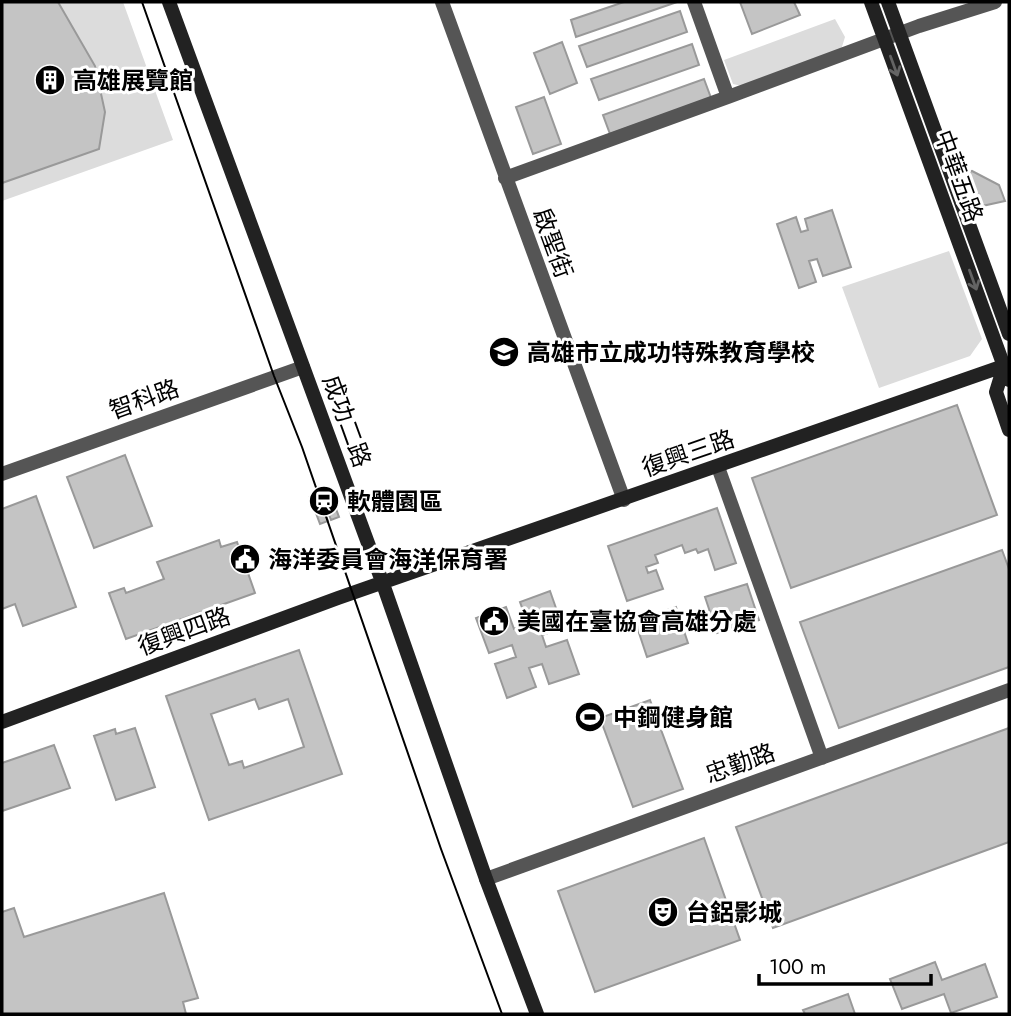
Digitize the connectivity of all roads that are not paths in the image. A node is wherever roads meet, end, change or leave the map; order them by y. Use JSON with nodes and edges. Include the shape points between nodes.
{"nodes":[{"id":1,"x":169,"y":2,"type":"edge"},
{"id":2,"x":442,"y":2,"type":"edge"},
{"id":3,"x":694,"y":2,"type":"edge"},
{"id":4,"x":871,"y":2,"type":"edge"},
{"id":5,"x":888,"y":2,"type":"edge"},
{"id":6,"x":995,"y":2,"type":"edge"},
{"id":7,"x":899,"y":33,"type":"junction"},
{"id":8,"x":884,"y":39,"type":"junction"},
{"id":9,"x":728,"y":97,"type":"junction"},
{"id":10,"x":505,"y":178,"type":"junction"},
{"id":11,"x":1009,"y":334,"type":"edge"},
{"id":12,"x":303,"y":367,"type":"junction"},
{"id":13,"x":1008,"y":370,"type":"edge"},
{"id":14,"x":1009,"y":430,"type":"edge"},
{"id":15,"x":718,"y":467,"type":"junction"},
{"id":16,"x":2,"y":474,"type":"edge"},
{"id":17,"x":624,"y":499,"type":"junction"},
{"id":18,"x":383,"y":584,"type":"junction"},
{"id":19,"x":1009,"y":690,"type":"edge"},
{"id":20,"x":2,"y":722,"type":"edge"},
{"id":21,"x":822,"y":758,"type":"junction"},
{"id":22,"x":486,"y":879,"type":"junction"},
{"id":23,"x":537,"y":1014,"type":"edge"}],
"edges":[{"from":1,"to":12,"type":"street","name":"成功二路"},
{"from":2,"to":10,"type":"street","name":"啟聖街"},
{"from":3,"to":9,"type":"street"},
{"from":4,"to":8,"type":"street","name":"中華五路"},
{"from":5,"to":7,"type":"street","name":"中華五路"},
{"from":6,"to":7,"type":"street"},
{"from":7,"to":8,"type":"street"},
{"from":7,"to":11,"type":"street","name":"中華五路"},
{"from":8,"to":9,"type":"street"},
{"from":8,"to":13,"type":"street","name":"中華五路","one_way":true},
{"from":9,"to":10,"type":"street"},
{"from":10,"to":17,"type":"street","name":"啟聖街"},
{"from":12,"to":16,"type":"street","name":"智科路"},
{"from":12,"to":18,"type":"street","name":"成功二路"},
{"from":13,"to":14,"type":"street","name":"中華五路","via":[[996,393]]},
{"from":13,"to":15,"type":"street","name":"復興三路"},
{"from":15,"to":17,"type":"street","name":"復興三路"},
{"from":15,"to":21,"type":"street"},
{"from":17,"to":18,"type":"street","name":"復興三路"},
{"from":18,"to":20,"type":"street","name":"復興四路"},
{"from":18,"to":22,"type":"street","name":"成功二路"},
{"from":19,"to":21,"type":"street","name":"忠勤路"},
{"from":21,"to":22,"type":"street","name":"忠勤路"},
{"from":22,"to":23,"type":"street","name":"成功二路"}]}
